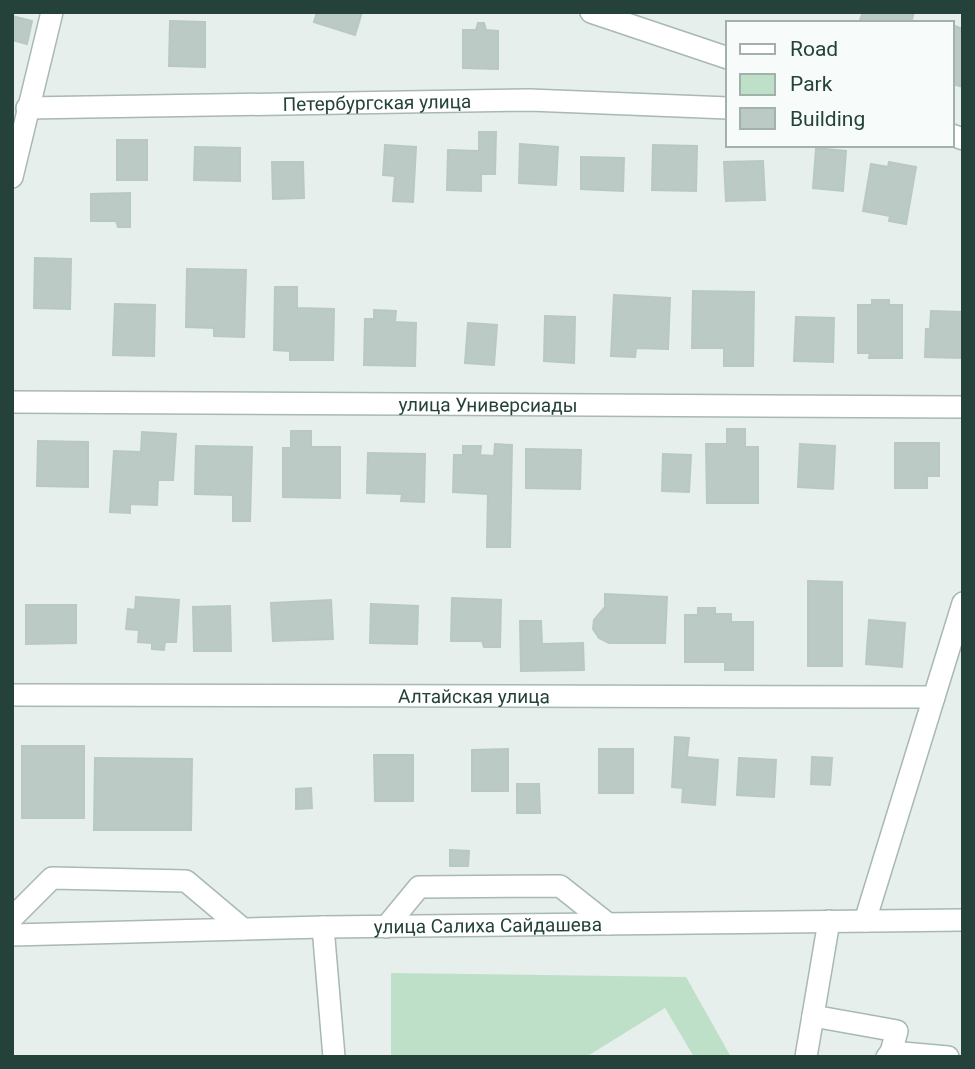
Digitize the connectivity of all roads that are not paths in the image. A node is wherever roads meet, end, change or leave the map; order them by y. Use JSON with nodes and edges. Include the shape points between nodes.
{"nodes":[{"id":1,"x":52,"y":12,"type":"edge"},
{"id":2,"x":591,"y":12,"type":"edge"},
{"id":3,"x":726,"y":57,"type":"edge"},
{"id":4,"x":27,"y":108,"type":"junction"},
{"id":5,"x":726,"y":108,"type":"edge"},
{"id":6,"x":12,"y":177,"type":"edge"},
{"id":7,"x":12,"y":402,"type":"edge"},
{"id":8,"x":963,"y":407,"type":"edge"},
{"id":9,"x":963,"y":603,"type":"edge"},
{"id":10,"x":12,"y":695,"type":"edge"},
{"id":11,"x":934,"y":697,"type":"junction"},
{"id":12,"x":12,"y":918,"type":"edge"},
{"id":13,"x":963,"y":920,"type":"edge"},
{"id":14,"x":829,"y":921,"type":"junction"},
{"id":15,"x":865,"y":921,"type":"junction"},
{"id":16,"x":608,"y":924,"type":"junction"},
{"id":17,"x":323,"y":927,"type":"junction"},
{"id":18,"x":386,"y":927,"type":"junction"},
{"id":19,"x":243,"y":929,"type":"junction"},
{"id":20,"x":12,"y":935,"type":"edge"},
{"id":21,"x":813,"y":1016,"type":"junction"},
{"id":22,"x":889,"y":1055,"type":"edge"},
{"id":23,"x":334,"y":1057,"type":"edge"},
{"id":24,"x":806,"y":1057,"type":"edge"},
{"id":25,"x":947,"y":1057,"type":"edge"}],
"edges":[{"from":1,"to":4,"type":"street"},
{"from":2,"to":3,"type":"street"},
{"from":4,"to":5,"type":"street","name":"Петербургская улица","via":[[530,100]]},
{"from":4,"to":6,"type":"street"},
{"from":7,"to":8,"type":"street","name":"улица Универсиады"},
{"from":9,"to":11,"type":"street"},
{"from":10,"to":11,"type":"street","name":"Алтайская улица"},
{"from":11,"to":15,"type":"street"},
{"from":12,"to":19,"type":"street","via":[[52,878],[186,881]]},
{"from":13,"to":15,"type":"street","name":"улица Салиха Сайдашева"},
{"from":14,"to":15,"type":"street","name":"улица Салиха Сайдашева"},
{"from":14,"to":16,"type":"street","name":"улица Салиха Сайдашева"},
{"from":14,"to":21,"type":"street"},
{"from":16,"to":18,"type":"street","name":"улица Салиха Сайдашева"},
{"from":16,"to":18,"type":"street","via":[[560,886],[419,887]]},
{"from":17,"to":18,"type":"street","name":"улица Салиха Сайдашева"},
{"from":17,"to":19,"type":"street","name":"улица Салиха Сайдашева"},
{"from":17,"to":23,"type":"street"},
{"from":19,"to":20,"type":"street","name":"улица Салиха Сайдашева"},
{"from":21,"to":22,"type":"street","via":[[897,1031]]},
{"from":21,"to":24,"type":"street"},
{"from":22,"to":25,"type":"street"}]}
